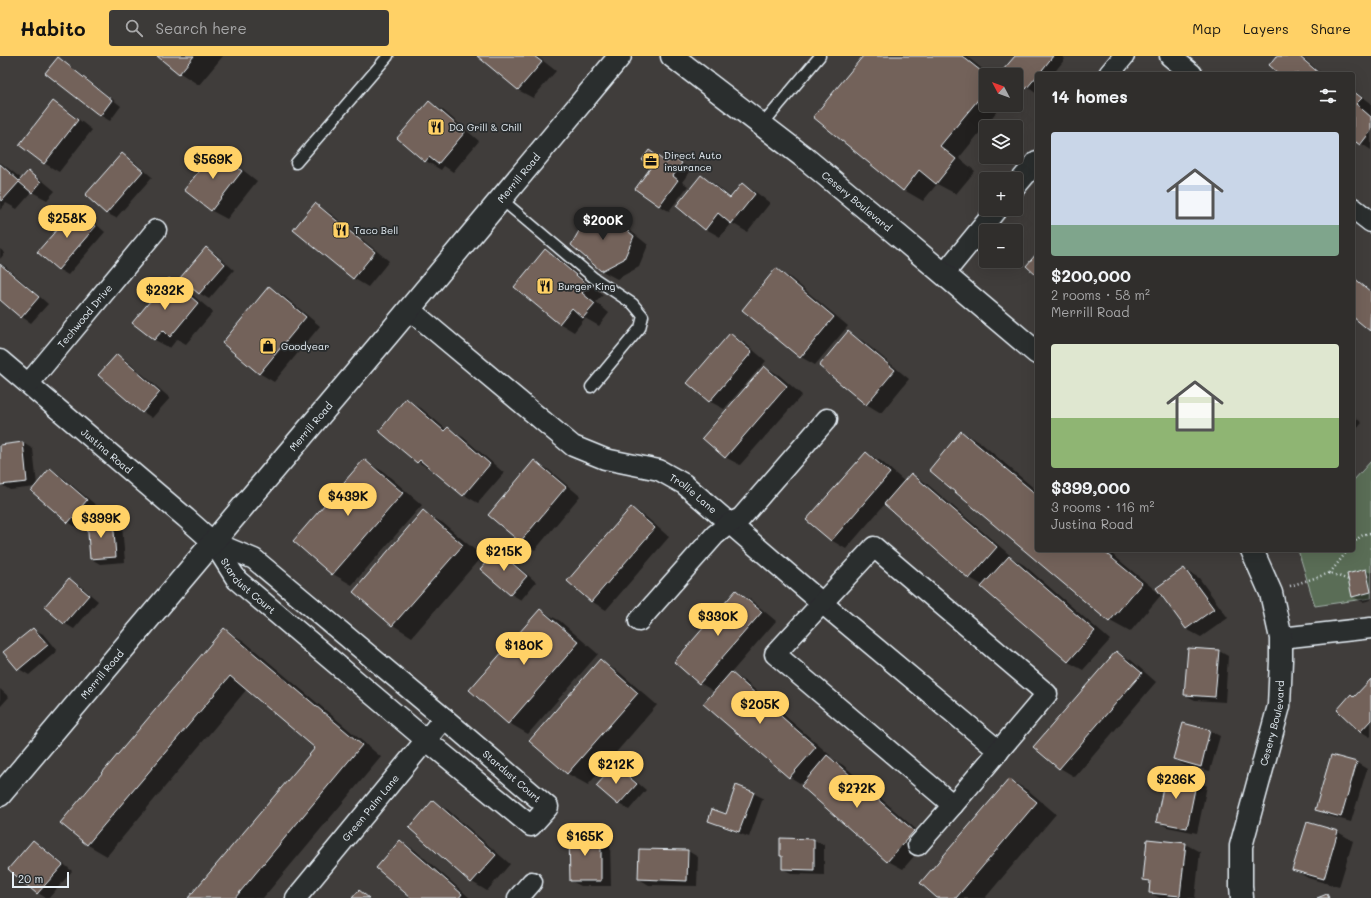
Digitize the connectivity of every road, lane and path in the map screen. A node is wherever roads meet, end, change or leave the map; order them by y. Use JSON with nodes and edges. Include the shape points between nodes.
{"nodes":[{"id":1,"x":388,"y":56,"type":"edge"},
{"id":2,"x":620,"y":56,"type":"edge"},
{"id":3,"x":672,"y":56,"type":"edge"},
{"id":4,"x":820,"y":56,"type":"edge"},
{"id":5,"x":1124,"y":56,"type":"edge"},
{"id":6,"x":1170,"y":56,"type":"edge"},
{"id":7,"x":1111,"y":72,"type":"edge"},
{"id":8,"x":1190,"y":72,"type":"edge"},
{"id":9,"x":762,"y":125,"type":"junction"},
{"id":10,"x":296,"y":163,"type":"dead end"},
{"id":11,"x":1035,"y":163,"type":"edge"},
{"id":12,"x":1023,"y":178,"type":"edge"},
{"id":13,"x":501,"y":199,"type":"junction"},
{"id":14,"x":1355,"y":210,"type":"edge"},
{"id":15,"x":991,"y":216,"type":"edge"},
{"id":16,"x":1371,"y":222,"type":"edge"},
{"id":17,"x":156,"y":230,"type":"dead end"},
{"id":18,"x":944,"y":274,"type":"junction"},
{"id":19,"x":409,"y":310,"type":"junction"},
{"id":20,"x":1035,"y":351,"type":"edge"},
{"id":21,"x":0,"y":360,"type":"edge"},
{"id":22,"x":29,"y":383,"type":"junction"},
{"id":23,"x":591,"y":388,"type":"dead end"},
{"id":24,"x":827,"y":419,"type":"dead end"},
{"id":25,"x":730,"y":523,"type":"junction"},
{"id":26,"x":1371,"y":534,"type":"edge"},
{"id":27,"x":1355,"y":541,"type":"edge"},
{"id":28,"x":213,"y":542,"type":"junction"},
{"id":29,"x":1253,"y":552,"type":"edge"},
{"id":30,"x":1346,"y":552,"type":"edge"},
{"id":31,"x":1330,"y":573,"type":"junction"},
{"id":32,"x":1349,"y":580,"type":"dead end"},
{"id":33,"x":1271,"y":592,"type":"junction"},
{"id":34,"x":822,"y":603,"type":"junction"},
{"id":35,"x":639,"y":621,"type":"dead end"},
{"id":36,"x":1371,"y":628,"type":"edge"},
{"id":37,"x":1281,"y":638,"type":"junction"},
{"id":38,"x":444,"y":718,"type":"junction"},
{"id":39,"x":426,"y":740,"type":"junction"},
{"id":40,"x":998,"y":751,"type":"junction"},
{"id":41,"x":0,"y":795,"type":"edge"},
{"id":42,"x":953,"y":804,"type":"junction"},
{"id":43,"x":918,"y":845,"type":"dead end"},
{"id":44,"x":532,"y":882,"type":"dead end"},
{"id":45,"x":296,"y":898,"type":"edge"},
{"id":46,"x":518,"y":898,"type":"edge"},
{"id":47,"x":1242,"y":898,"type":"edge"}],
"edges":[{"from":1,"to":10,"type":"lane"},
{"from":2,"to":13,"type":"main road","name":"Merrill Road"},
{"from":3,"to":9,"type":"main road","name":"Cesery Boulevard"},
{"from":4,"to":9,"type":"lane"},
{"from":5,"to":7,"type":"street"},
{"from":6,"to":8,"type":"street"},
{"from":9,"to":18,"type":"main road","name":"Cesery Boulevard"},
{"from":11,"to":12,"type":"street"},
{"from":13,"to":19,"type":"main road","name":"Merrill Road"},
{"from":13,"to":23,"type":"lane","via":[[594,278],[633,304],[643,316],[640,328]]},
{"from":14,"to":16,"type":"street"},
{"from":15,"to":18,"type":"street"},
{"from":17,"to":22,"type":"street","name":"Techwood Drive"},
{"from":18,"to":20,"type":"main road","name":"Cesery Boulevard"},
{"from":19,"to":25,"type":"street","name":"Trollie Lane","via":[[573,446],[605,459],[659,470],[684,484]]},
{"from":19,"to":28,"type":"main road","name":"Merrill Road"},
{"from":21,"to":22,"type":"street","name":"Justina Road"},
{"from":22,"to":28,"type":"street","name":"Justina Road"},
{"from":24,"to":25,"type":"street","via":[[740,518]]},
{"from":25,"to":34,"type":"street","name":"Trollie Lane"},
{"from":25,"to":35,"type":"street","via":[[715,535]]},
{"from":26,"to":27,"type":"path","via":[[1364,534]]},
{"from":28,"to":38,"type":"street","name":"Stardust Court","via":[[254,559]]},
{"from":28,"to":39,"type":"street","name":"Stardust Court","via":[[237,580]]},
{"from":28,"to":41,"type":"main road","name":"Merrill Road"},
{"from":29,"to":33,"type":"main road","name":"Cesery Boulevard"},
{"from":30,"to":31,"type":"path"},
{"from":31,"to":32,"type":"path"},
{"from":31,"to":33,"type":"path"},
{"from":33,"to":37,"type":"main road","name":"Cesery Boulevard"},
{"from":34,"to":40,"type":"street","name":"Trollie Lane"},
{"from":34,"to":40,"type":"street","via":[[874,547],[880,552],[1047,694]]},
{"from":34,"to":42,"type":"street","via":[[775,654]]},
{"from":36,"to":37,"type":"street"},
{"from":37,"to":47,"type":"main road","name":"Cesery Boulevard","via":[[1279,706],[1242,846]]},
{"from":38,"to":39,"type":"street","name":"Green Palm Lane"},
{"from":38,"to":39,"type":"street","name":"Stardust Court","via":[[548,807],[531,826]]},
{"from":39,"to":45,"type":"street","name":"Green Palm Lane"},
{"from":40,"to":42,"type":"street"},
{"from":42,"to":43,"type":"street"},
{"from":44,"to":46,"type":"street"}]}
